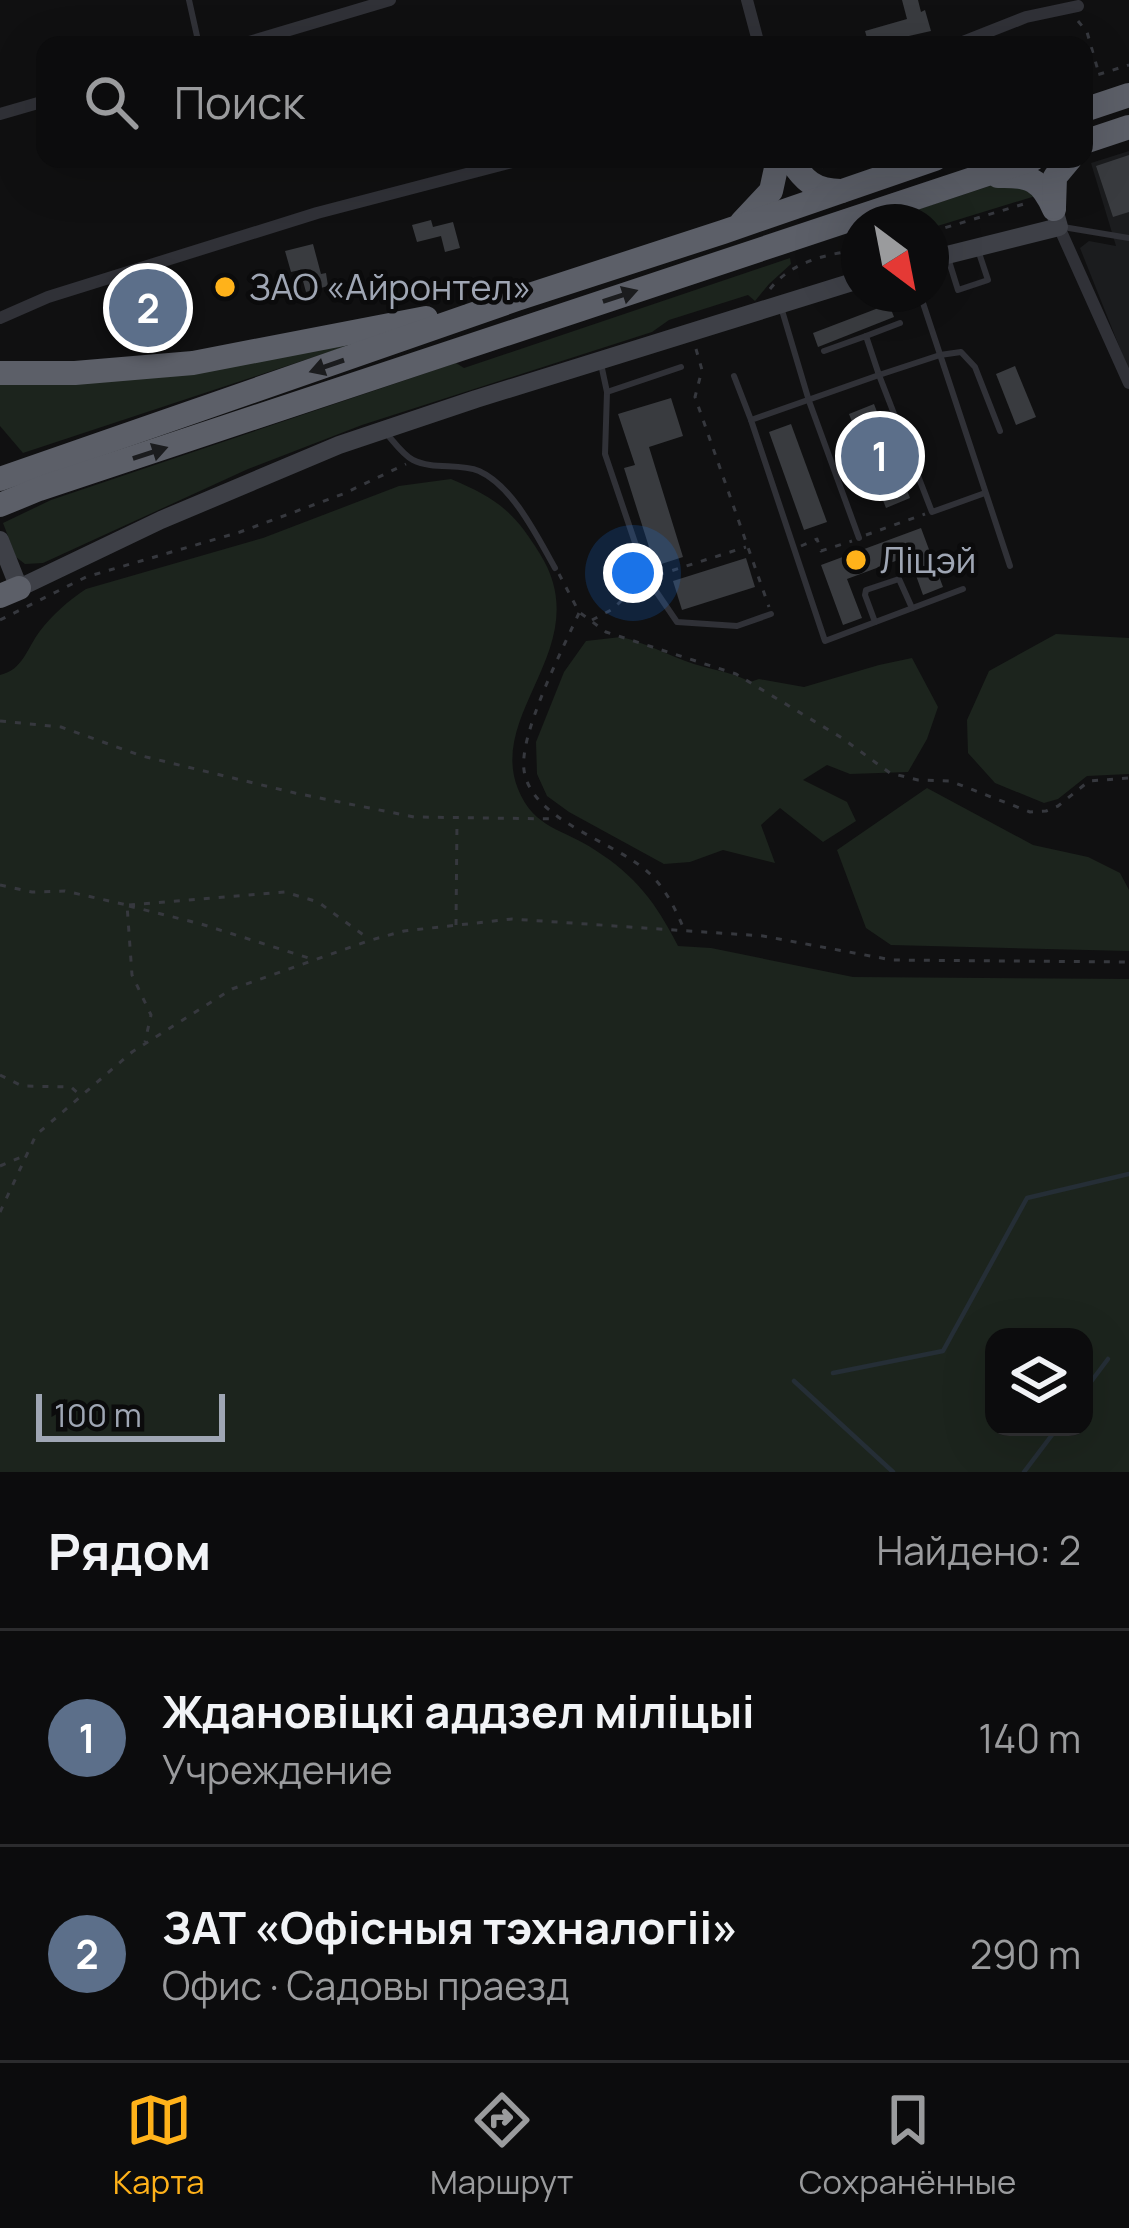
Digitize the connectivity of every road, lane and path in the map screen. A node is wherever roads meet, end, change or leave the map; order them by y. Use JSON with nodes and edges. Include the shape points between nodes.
{"nodes":[{"id":1,"x":189,"y":0,"type":"edge"},
{"id":2,"x":390,"y":0,"type":"edge"},
{"id":3,"x":747,"y":0,"type":"edge"},
{"id":4,"x":1078,"y":6,"type":"dead end"},
{"id":5,"x":1060,"y":9,"type":"junction"},
{"id":6,"x":197,"y":36,"type":"edge"},
{"id":7,"x":268,"y":36,"type":"edge"},
{"id":8,"x":757,"y":36,"type":"edge"},
{"id":9,"x":978,"y":36,"type":"edge"},
{"id":10,"x":1088,"y":36,"type":"edge"},
{"id":11,"x":1093,"y":53,"type":"edge"},
{"id":12,"x":1129,"y":65,"type":"edge"},
{"id":13,"x":1099,"y":74,"type":"junction"},
{"id":14,"x":1093,"y":76,"type":"edge"},
{"id":15,"x":1129,"y":95,"type":"edge"},
{"id":16,"x":36,"y":104,"type":"edge"},
{"id":17,"x":1093,"y":107,"type":"edge"},
{"id":18,"x":0,"y":114,"type":"edge"},
{"id":19,"x":1129,"y":127,"type":"edge"},
{"id":20,"x":1093,"y":141,"type":"edge"},
{"id":21,"x":491,"y":168,"type":"edge"},
{"id":22,"x":777,"y":168,"type":"edge"},
{"id":23,"x":796,"y":168,"type":"edge"},
{"id":24,"x":909,"y":168,"type":"edge"},
{"id":25,"x":1006,"y":168,"type":"edge"},
{"id":26,"x":1062,"y":168,"type":"edge"},
{"id":27,"x":972,"y":179,"type":"junction"},
{"id":28,"x":844,"y":191,"type":"junction"},
{"id":29,"x":1057,"y":218,"type":"junction"},
{"id":30,"x":723,"y":232,"type":"junction"},
{"id":31,"x":1129,"y":238,"type":"edge"},
{"id":32,"x":977,"y":247,"type":"junction"},
{"id":33,"x":841,"y":252,"type":"edge"},
{"id":34,"x":949,"y":254,"type":"edge"},
{"id":35,"x":949,"y":274,"type":"edge"},
{"id":36,"x":841,"y":284,"type":"edge"},
{"id":37,"x":517,"y":299,"type":"junction"},
{"id":38,"x":776,"y":300,"type":"junction"},
{"id":39,"x":926,"y":312,"type":"edge"},
{"id":40,"x":0,"y":318,"type":"edge"},
{"id":41,"x":900,"y":323,"type":"dead end"},
{"id":42,"x":866,"y":336,"type":"junction"},
{"id":43,"x":693,"y":340,"type":"dead end"},
{"id":44,"x":824,"y":350,"type":"dead end"},
{"id":45,"x":940,"y":355,"type":"junction"},
{"id":46,"x":601,"y":361,"type":"junction"},
{"id":47,"x":681,"y":367,"type":"dead end"},
{"id":48,"x":0,"y":373,"type":"edge"},
{"id":49,"x":879,"y":375,"type":"junction"},
{"id":50,"x":734,"y":376,"type":"dead end"},
{"id":51,"x":1129,"y":383,"type":"edge"},
{"id":52,"x":607,"y":392,"type":"junction"},
{"id":53,"x":808,"y":400,"type":"junction"},
{"id":54,"x":751,"y":420,"type":"junction"},
{"id":55,"x":383,"y":429,"type":"junction"},
{"id":56,"x":1000,"y":431,"type":"dead end"},
{"id":57,"x":413,"y":460,"type":"junction"},
{"id":58,"x":34,"y":478,"type":"junction"},
{"id":59,"x":0,"y":479,"type":"edge"},
{"id":60,"x":985,"y":493,"type":"junction"},
{"id":61,"x":0,"y":505,"type":"edge"},
{"id":62,"x":860,"y":538,"type":"dead end"},
{"id":63,"x":0,"y":540,"type":"edge"},
{"id":64,"x":747,"y":546,"type":"junction"},
{"id":65,"x":1010,"y":566,"type":"dead end"},
{"id":66,"x":555,"y":568,"type":"joint"},
{"id":67,"x":644,"y":579,"type":"junction"},
{"id":68,"x":631,"y":583,"type":"dead end"},
{"id":69,"x":963,"y":589,"type":"dead end"},
{"id":70,"x":9,"y":592,"type":"edge"},
{"id":71,"x":912,"y":608,"type":"junction"},
{"id":72,"x":579,"y":612,"type":"junction"},
{"id":73,"x":771,"y":614,"type":"joint"},
{"id":74,"x":0,"y":620,"type":"edge"},
{"id":75,"x":591,"y":620,"type":"junction"},
{"id":76,"x":875,"y":622,"type":"junction"},
{"id":77,"x":0,"y":722,"type":"edge"},
{"id":78,"x":1129,"y":778,"type":"edge"},
{"id":79,"x":457,"y":819,"type":"junction"},
{"id":80,"x":558,"y":819,"type":"junction"},
{"id":81,"x":0,"y":885,"type":"edge"},
{"id":82,"x":127,"y":905,"type":"junction"},
{"id":83,"x":456,"y":926,"type":"junction"},
{"id":84,"x":684,"y":929,"type":"junction"},
{"id":85,"x":371,"y":940,"type":"junction"},
{"id":86,"x":315,"y":960,"type":"junction"},
{"id":87,"x":1129,"y":962,"type":"edge"},
{"id":88,"x":144,"y":1044,"type":"junction"},
{"id":89,"x":0,"y":1075,"type":"edge"},
{"id":90,"x":81,"y":1096,"type":"junction"},
{"id":91,"x":28,"y":1154,"type":"junction"},
{"id":92,"x":0,"y":1166,"type":"edge"},
{"id":93,"x":0,"y":1212,"type":"edge"}],
"edges":[{"from":1,"to":6,"type":"lane"},
{"from":2,"to":7,"type":"street"},
{"from":3,"to":8,"type":"street"},
{"from":4,"to":5,"type":"street"},
{"from":5,"to":9,"type":"street"},
{"from":5,"to":10,"type":"path"},
{"from":11,"to":13,"type":"path"},
{"from":12,"to":13,"type":"path"},
{"from":13,"to":14,"type":"path"},
{"from":15,"to":17,"type":"highway"},
{"from":16,"to":18,"type":"street"},
{"from":19,"to":20,"type":"highway"},
{"from":21,"to":40,"type":"street","via":[[295,220]]},
{"from":22,"to":30,"type":"highway","via":[[771,191]]},
{"from":23,"to":28,"type":"highway","via":[[814,187]]},
{"from":24,"to":28,"type":"highway"},
{"from":25,"to":27,"type":"highway"},
{"from":26,"to":29,"type":"highway","via":[[1055,177]]},
{"from":27,"to":29,"type":"highway","via":[[1025,175]]},
{"from":58,"to":27,"type":"highway","one_way":true},
{"from":28,"to":30,"type":"highway"},
{"from":29,"to":31,"type":"lane"},
{"from":29,"to":32,"type":"street"},
{"from":29,"to":51,"type":"street"},
{"from":30,"to":37,"type":"highway"},
{"from":32,"to":34,"type":"street"},
{"from":32,"to":35,"type":"lane","via":[[988,280],[958,290]]},
{"from":33,"to":38,"type":"path","via":[[777,280],[770,290]]},
{"from":36,"to":38,"type":"street"},
{"from":37,"to":48,"type":"highway","via":[[193,363]]},
{"from":37,"to":58,"type":"highway","one_way":true},
{"from":38,"to":46,"type":"street"},
{"from":38,"to":53,"type":"lane"},
{"from":39,"to":45,"type":"lane"},
{"from":41,"to":42,"type":"lane"},
{"from":42,"to":44,"type":"lane"},
{"from":42,"to":49,"type":"lane"},
{"from":43,"to":64,"type":"path","via":[[702,370],[694,398]]},
{"from":45,"to":49,"type":"lane"},
{"from":45,"to":56,"type":"lane","via":[[961,352],[971,360]]},
{"from":45,"to":60,"type":"lane"},
{"from":46,"to":52,"type":"lane"},
{"from":46,"to":55,"type":"street"},
{"from":47,"to":52,"type":"lane"},
{"from":49,"to":53,"type":"lane"},
{"from":49,"to":60,"type":"lane","via":[[932,512]]},
{"from":50,"to":54,"type":"lane"},
{"from":52,"to":67,"type":"lane","via":[[604,454]]},
{"from":53,"to":54,"type":"lane"},
{"from":53,"to":62,"type":"lane"},
{"from":54,"to":76,"type":"lane","via":[[825,640]]},
{"from":55,"to":57,"type":"lane"},
{"from":55,"to":70,"type":"street","via":[[205,500]]},
{"from":57,"to":66,"type":"lane","via":[[490,477]]},
{"from":57,"to":74,"type":"path","via":[[240,532],[86,577]]},
{"from":58,"to":59,"type":"highway"},
{"from":58,"to":61,"type":"highway"},
{"from":60,"to":65,"type":"lane"},
{"from":63,"to":70,"type":"street"},
{"from":64,"to":67,"type":"path"},
{"from":64,"to":73,"type":"path"},
{"from":66,"to":72,"type":"path"},
{"from":67,"to":68,"type":"path"},
{"from":67,"to":73,"type":"lane","via":[[677,622],[737,626]]},
{"from":67,"to":75,"type":"path"},
{"from":69,"to":71,"type":"lane"},
{"from":71,"to":76,"type":"lane"},
{"from":71,"to":76,"type":"lane","via":[[896,579],[865,592]]},
{"from":72,"to":75,"type":"path"},
{"from":72,"to":80,"type":"path","via":[[527,740],[524,771]]},
{"from":75,"to":78,"type":"path","via":[[606,632],[736,674],[890,773],[950,782],[1030,812],[1058,806],[1090,781]]},
{"from":77,"to":79,"type":"path","via":[[62,727],[142,756],[296,793]]},
{"from":79,"to":80,"type":"path"},
{"from":79,"to":83,"type":"path"},
{"from":80,"to":84,"type":"path","via":[[650,874]]},
{"from":81,"to":82,"type":"path"},
{"from":82,"to":85,"type":"path","via":[[285,892],[317,902]]},
{"from":82,"to":86,"type":"path"},
{"from":82,"to":88,"type":"path","via":[[132,976],[151,1015]]},
{"from":83,"to":84,"type":"path","via":[[512,919]]},
{"from":83,"to":85,"type":"path"},
{"from":84,"to":87,"type":"path","via":[[786,938],[892,960]]},
{"from":85,"to":86,"type":"path"},
{"from":86,"to":88,"type":"path","via":[[232,989]]},
{"from":88,"to":90,"type":"path"},
{"from":89,"to":90,"type":"path","via":[[22,1086],[71,1087]]},
{"from":90,"to":91,"type":"path","via":[[36,1135]]},
{"from":91,"to":92,"type":"path"},
{"from":91,"to":93,"type":"path"}]}
